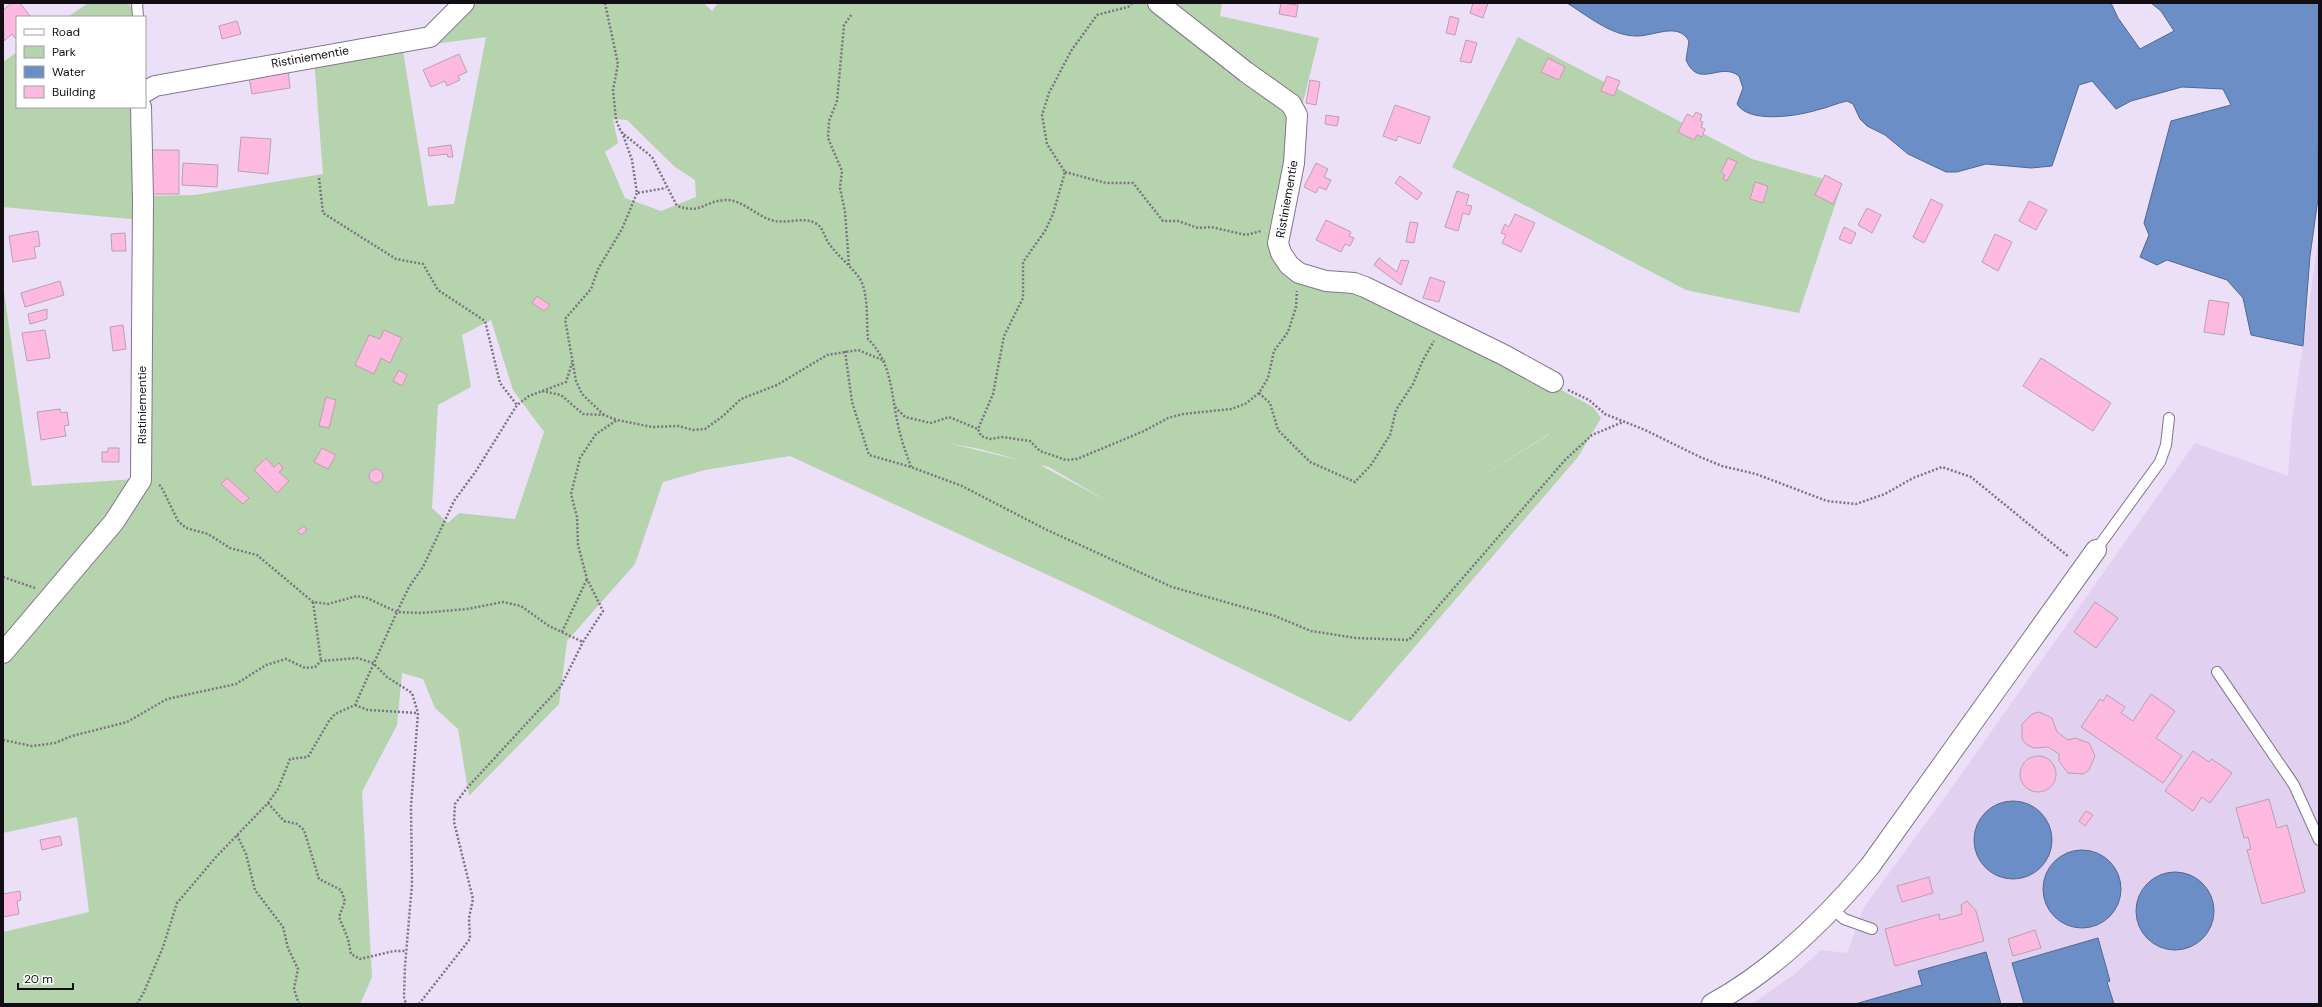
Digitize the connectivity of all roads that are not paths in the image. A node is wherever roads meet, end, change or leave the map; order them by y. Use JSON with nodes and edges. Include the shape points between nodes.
{"nodes":[{"id":1,"x":138,"y":3,"type":"edge"},
{"id":2,"x":464,"y":3,"type":"edge"},
{"id":3,"x":1158,"y":3,"type":"edge"},
{"id":4,"x":138,"y":16,"type":"edge"},
{"id":5,"x":146,"y":90,"type":"edge"},
{"id":6,"x":141,"y":108,"type":"edge"},
{"id":7,"x":1553,"y":382,"type":"road end"},
{"id":8,"x":2169,"y":418,"type":"dead end"},
{"id":9,"x":2096,"y":550,"type":"joint"},
{"id":10,"x":3,"y":653,"type":"edge"},
{"id":11,"x":2217,"y":672,"type":"dead end"},
{"id":12,"x":2319,"y":840,"type":"edge"},
{"id":13,"x":1834,"y":909,"type":"junction"},
{"id":14,"x":1872,"y":929,"type":"dead end"},
{"id":15,"x":1712,"y":1004,"type":"edge"}],
"edges":[{"from":1,"to":4,"type":"lane"},
{"from":2,"to":5,"type":"street","name":"Ristiniementie","via":[[430,37]]},
{"from":3,"to":7,"type":"street","name":"Ristiniementie","via":[[1291,104],[1297,115],[1294,164],[1278,243],[1289,265],[1299,273],[1320,280],[1365,286]]},
{"from":6,"to":10,"type":"street","name":"Ristiniementie","via":[[141,480],[114,522]]},
{"from":8,"to":9,"type":"lane","via":[[2166,445],[2160,462]]},
{"from":9,"to":13,"type":"street","via":[[1870,866]]},
{"from":11,"to":12,"type":"lane","via":[[2294,785]]},
{"from":13,"to":14,"type":"lane","via":[[1844,919]]},
{"from":13,"to":15,"type":"street","via":[[1781,957]]}]}
